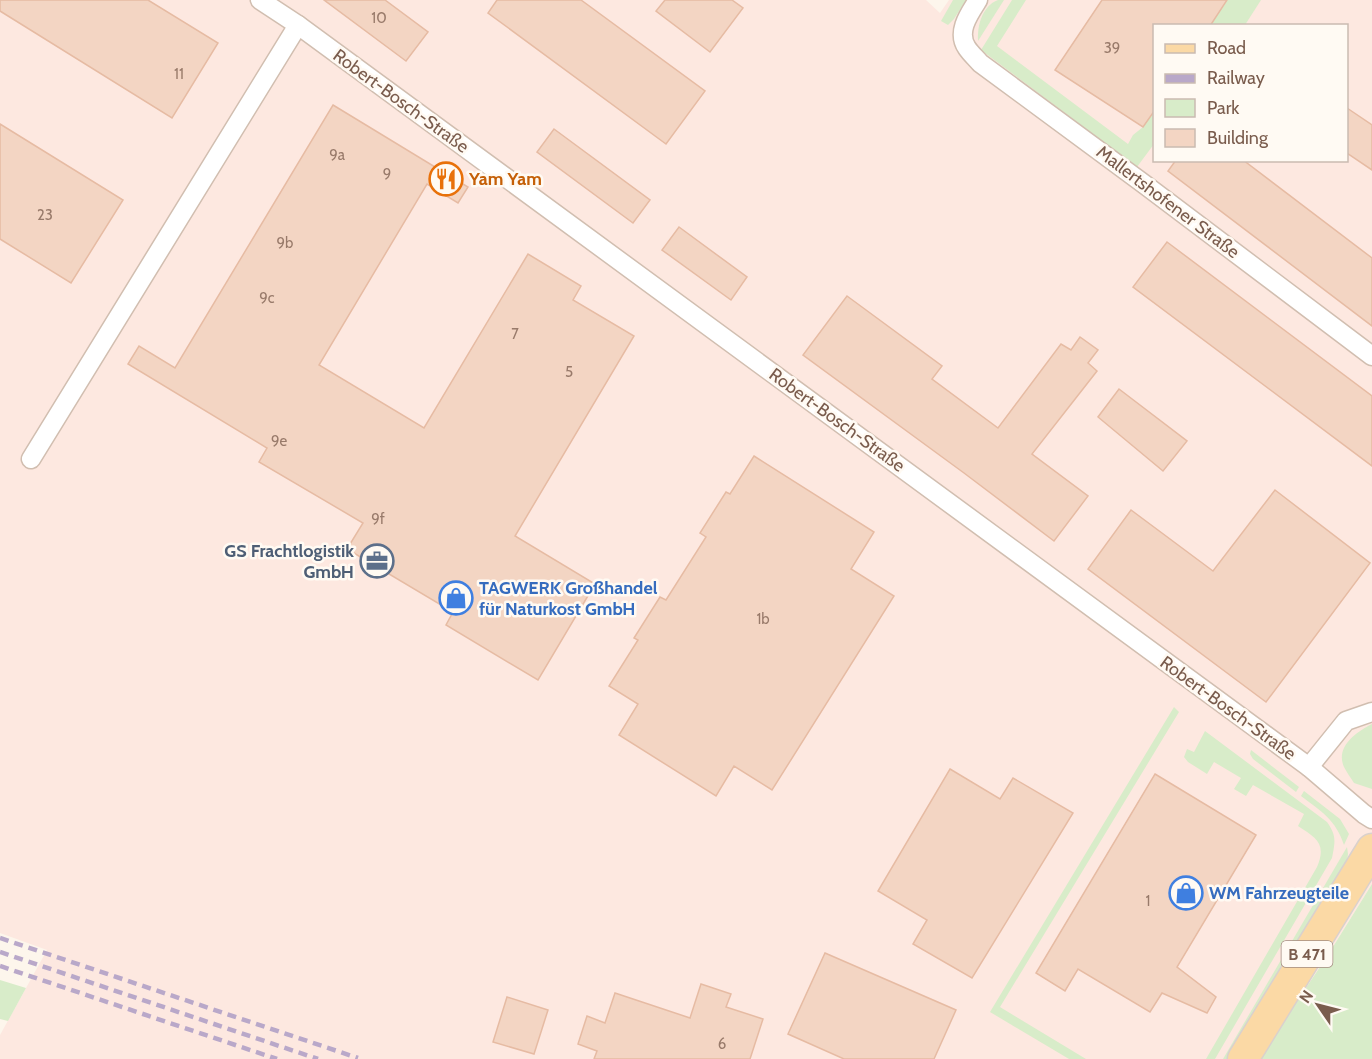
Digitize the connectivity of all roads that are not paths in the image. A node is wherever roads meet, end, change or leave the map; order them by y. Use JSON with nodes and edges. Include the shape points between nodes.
{"nodes":[{"id":1,"x":260,"y":0,"type":"edge"},
{"id":2,"x":978,"y":0,"type":"edge"},
{"id":3,"x":298,"y":25,"type":"junction"},
{"id":4,"x":1372,"y":356,"type":"edge"},
{"id":5,"x":31,"y":459,"type":"dead end"},
{"id":6,"x":1372,"y":712,"type":"edge"},
{"id":7,"x":1309,"y":767,"type":"junction"},
{"id":8,"x":1372,"y":819,"type":"edge"},
{"id":9,"x":1372,"y":849,"type":"edge"},
{"id":10,"x":1243,"y":1059,"type":"edge"}],
"edges":[{"from":1,"to":3,"type":"street","name":"Robert-Bosch-Straße"},
{"from":2,"to":4,"type":"street","name":"Mallertshofener Straße","via":[[964,22],[963,36],[965,46],[980,63]]},
{"from":3,"to":5,"type":"street"},
{"from":3,"to":7,"type":"street","name":"Robert-Bosch-Straße"},
{"from":6,"to":7,"type":"street","via":[[1346,721]]},
{"from":7,"to":8,"type":"street","name":"Robert-Bosch-Straße"},
{"from":9,"to":10,"type":"main road","number":"B 471"}]}
